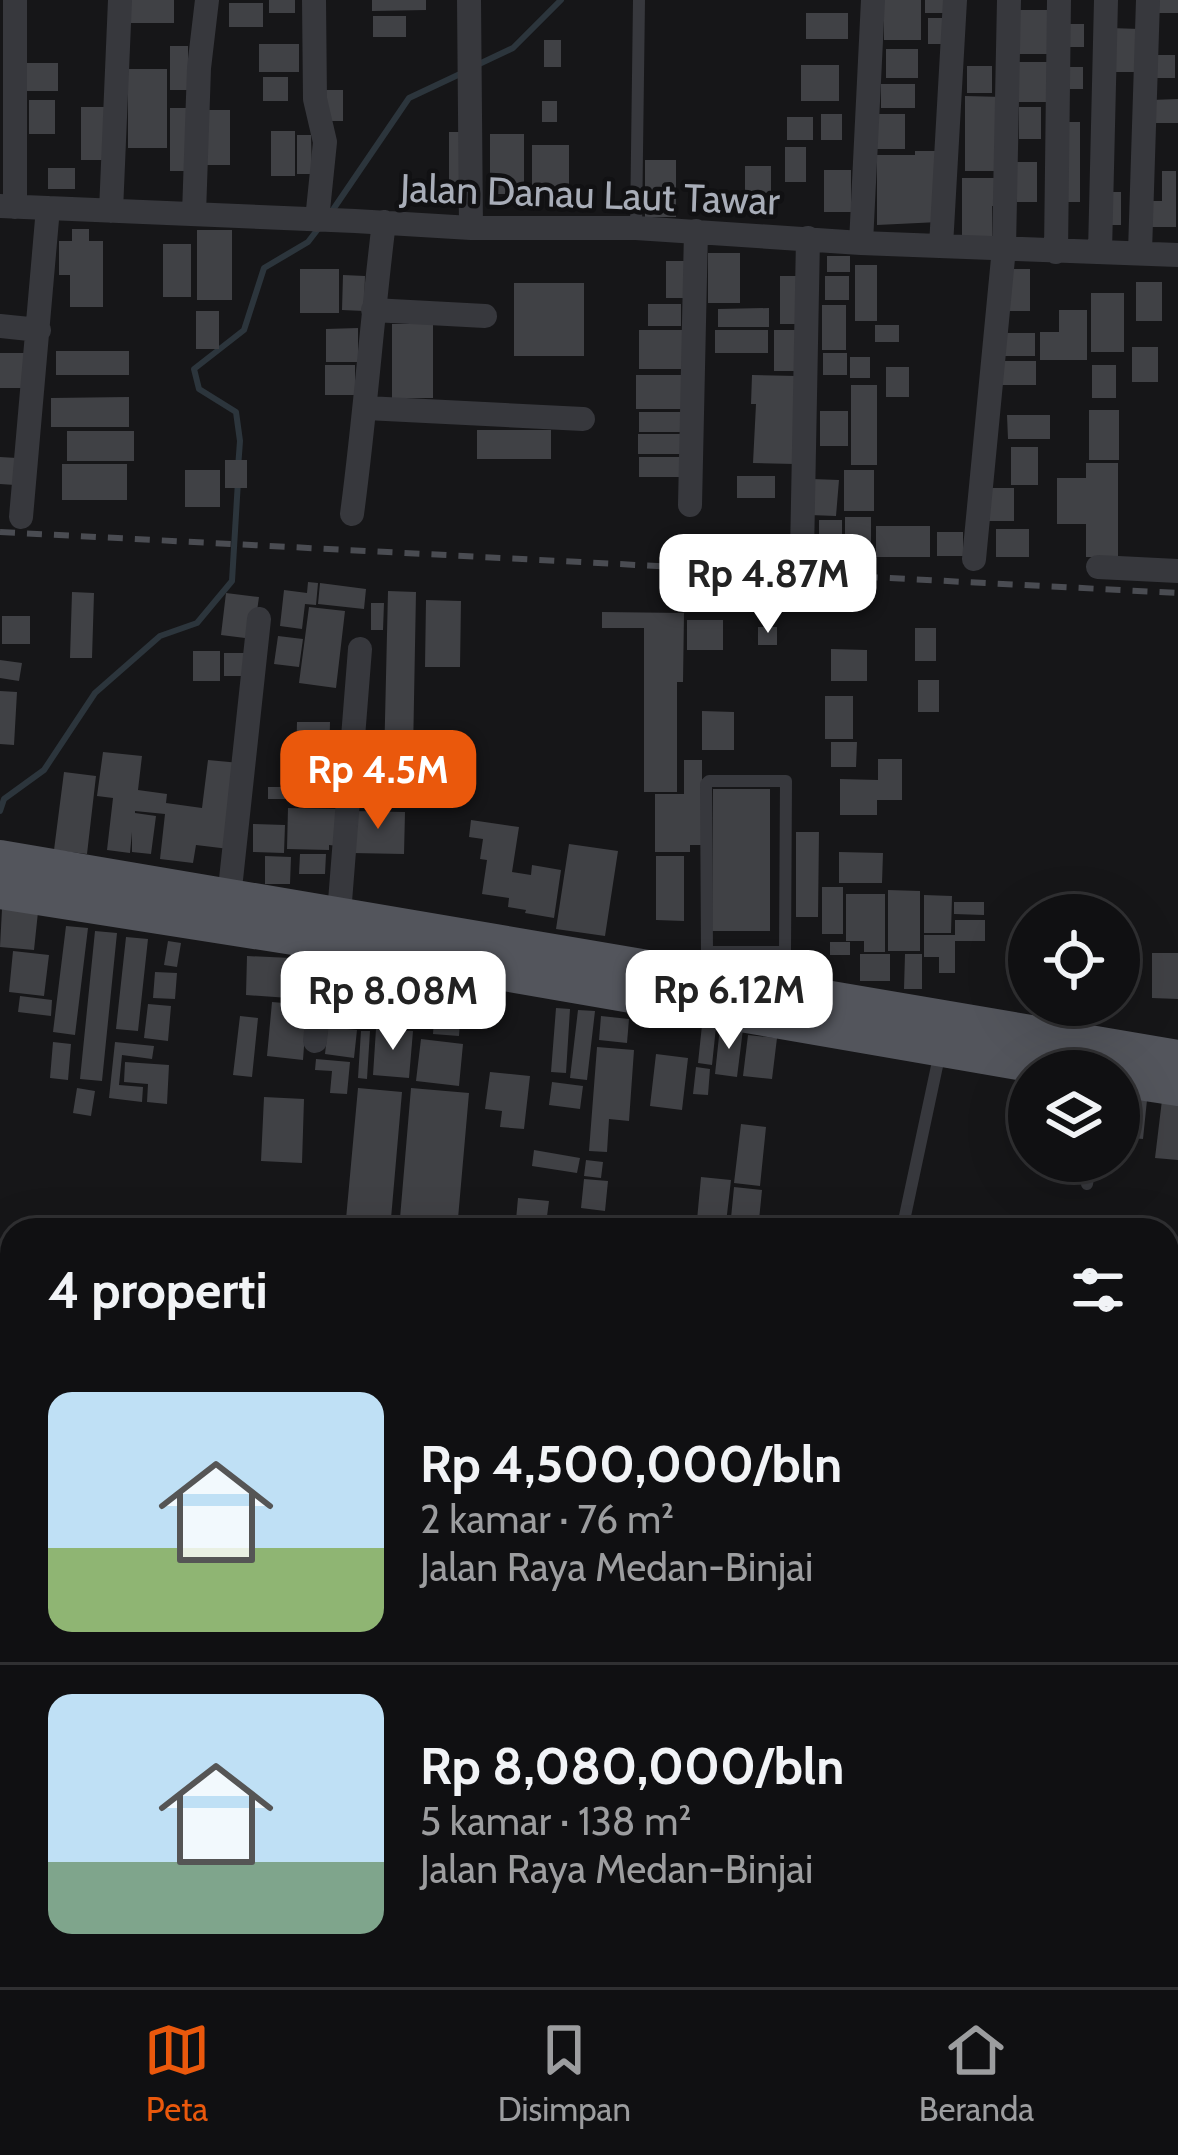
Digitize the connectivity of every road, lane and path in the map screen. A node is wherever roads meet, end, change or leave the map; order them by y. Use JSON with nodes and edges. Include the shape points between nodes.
{"nodes":[{"id":1,"x":15,"y":0,"type":"edge"},
{"id":2,"x":120,"y":0,"type":"edge"},
{"id":3,"x":207,"y":0,"type":"edge"},
{"id":4,"x":314,"y":0,"type":"edge"},
{"id":5,"x":469,"y":0,"type":"edge"},
{"id":6,"x":639,"y":0,"type":"edge"},
{"id":7,"x":873,"y":0,"type":"edge"},
{"id":8,"x":955,"y":0,"type":"edge"},
{"id":9,"x":1009,"y":0,"type":"edge"},
{"id":10,"x":1059,"y":0,"type":"edge"},
{"id":11,"x":1106,"y":0,"type":"edge"},
{"id":12,"x":1148,"y":0,"type":"edge"},
{"id":13,"x":8,"y":207,"type":"edge"},
{"id":14,"x":48,"y":208,"type":"junction"},
{"id":15,"x":112,"y":211,"type":"junction"},
{"id":16,"x":194,"y":214,"type":"junction"},
{"id":17,"x":320,"y":220,"type":"junction"},
{"id":18,"x":384,"y":222,"type":"junction"},
{"id":19,"x":471,"y":229,"type":"junction"},
{"id":20,"x":636,"y":229,"type":"junction"},
{"id":21,"x":696,"y":231,"type":"junction"},
{"id":22,"x":808,"y":238,"type":"junction"},
{"id":23,"x":861,"y":243,"type":"junction"},
{"id":24,"x":941,"y":246,"type":"junction"},
{"id":25,"x":1004,"y":248,"type":"junction"},
{"id":26,"x":1056,"y":252,"type":"junction"},
{"id":27,"x":1100,"y":252,"type":"junction"},
{"id":28,"x":1140,"y":252,"type":"junction"},
{"id":29,"x":1178,"y":255,"type":"edge"},
{"id":30,"x":373,"y":310,"type":"junction"},
{"id":31,"x":485,"y":316,"type":"dead end"},
{"id":32,"x":0,"y":326,"type":"edge"},
{"id":33,"x":39,"y":330,"type":"junction"},
{"id":34,"x":366,"y":407,"type":"junction"},
{"id":35,"x":584,"y":419,"type":"dead end"},
{"id":36,"x":691,"y":505,"type":"dead end"},
{"id":37,"x":352,"y":514,"type":"dead end"},
{"id":38,"x":21,"y":517,"type":"dead end"},
{"id":39,"x":802,"y":554,"type":"dead end"},
{"id":40,"x":974,"y":559,"type":"dead end"},
{"id":41,"x":1098,"y":567,"type":"dead end"},
{"id":42,"x":1178,"y":571,"type":"edge"},
{"id":43,"x":260,"y":620,"type":"dead end"},
{"id":44,"x":360,"y":649,"type":"dead end"},
{"id":45,"x":0,"y":858,"type":"edge"},
{"id":46,"x":0,"y":891,"type":"edge"},
{"id":47,"x":229,"y":898,"type":"junction"},
{"id":48,"x":332,"y":928,"type":"junction"},
{"id":49,"x":785,"y":952,"type":"junction"},
{"id":50,"x":705,"y":966,"type":"junction"},
{"id":51,"x":789,"y":990,"type":"junction"},
{"id":52,"x":315,"y":1041,"type":"dead end"},
{"id":53,"x":940,"y":1050,"type":"junction"},
{"id":54,"x":1178,"y":1058,"type":"edge"},
{"id":55,"x":1008,"y":1061,"type":"edge"},
{"id":56,"x":1140,"y":1082,"type":"edge"},
{"id":57,"x":1178,"y":1088,"type":"edge"},
{"id":58,"x":905,"y":1218,"type":"edge"}],
"edges":[{"from":1,"to":13,"type":"street"},
{"from":2,"to":15,"type":"street"},
{"from":3,"to":16,"type":"street"},
{"from":4,"to":17,"type":"street","via":[[315,99],[325,142]]},
{"from":5,"to":19,"type":"street"},
{"from":6,"to":20,"type":"lane"},
{"from":7,"to":23,"type":"street"},
{"from":8,"to":24,"type":"street"},
{"from":9,"to":25,"type":"street"},
{"from":10,"to":26,"type":"street"},
{"from":11,"to":27,"type":"street"},
{"from":12,"to":28,"type":"street"},
{"from":13,"to":14,"type":"street","name":"Jalan Danau Laut Tawar"},
{"from":14,"to":15,"type":"street","name":"Jalan Danau Laut Tawar"},
{"from":14,"to":33,"type":"street"},
{"from":15,"to":16,"type":"street","name":"Jalan Danau Laut Tawar"},
{"from":16,"to":17,"type":"street","name":"Jalan Danau Laut Tawar"},
{"from":17,"to":18,"type":"street","name":"Jalan Danau Laut Tawar"},
{"from":18,"to":19,"type":"street","name":"Jalan Danau Laut Tawar"},
{"from":18,"to":30,"type":"street"},
{"from":19,"to":20,"type":"street","name":"Jalan Danau Laut Tawar"},
{"from":20,"to":21,"type":"street","name":"Jalan Danau Laut Tawar"},
{"from":21,"to":22,"type":"street","name":"Jalan Danau Laut Tawar"},
{"from":21,"to":36,"type":"street"},
{"from":22,"to":23,"type":"street","name":"Jalan Danau Laut Tawar"},
{"from":22,"to":39,"type":"street"},
{"from":23,"to":24,"type":"street","name":"Jalan Danau Laut Tawar"},
{"from":24,"to":25,"type":"street","name":"Jalan Danau Laut Tawar"},
{"from":25,"to":26,"type":"street","name":"Jalan Danau Laut Tawar"},
{"from":25,"to":40,"type":"street"},
{"from":26,"to":27,"type":"street","name":"Jalan Danau Laut Tawar"},
{"from":27,"to":28,"type":"street","name":"Jalan Danau Laut Tawar"},
{"from":28,"to":29,"type":"street","name":"Jalan Danau Laut Tawar"},
{"from":30,"to":31,"type":"street"},
{"from":30,"to":34,"type":"street"},
{"from":32,"to":33,"type":"street"},
{"from":33,"to":38,"type":"street"},
{"from":34,"to":35,"type":"street"},
{"from":34,"to":37,"type":"street"},
{"from":41,"to":42,"type":"street"},
{"from":43,"to":47,"type":"street"},
{"from":44,"to":48,"type":"street"},
{"from":45,"to":47,"type":"main road"},
{"from":46,"to":48,"type":"main road"},
{"from":47,"to":48,"type":"main road"},
{"from":48,"to":50,"type":"main road"},
{"from":48,"to":52,"type":"street"},
{"from":48,"to":53,"type":"main road"},
{"from":49,"to":50,"type":"lane"},
{"from":49,"to":50,"type":"lane","via":[[786,781],[709,781]]},
{"from":49,"to":51,"type":"lane"},
{"from":50,"to":51,"type":"main road"},
{"from":51,"to":54,"type":"main road"},
{"from":53,"to":55,"type":"main road"},
{"from":53,"to":58,"type":"lane"},
{"from":56,"to":57,"type":"main road"}]}
